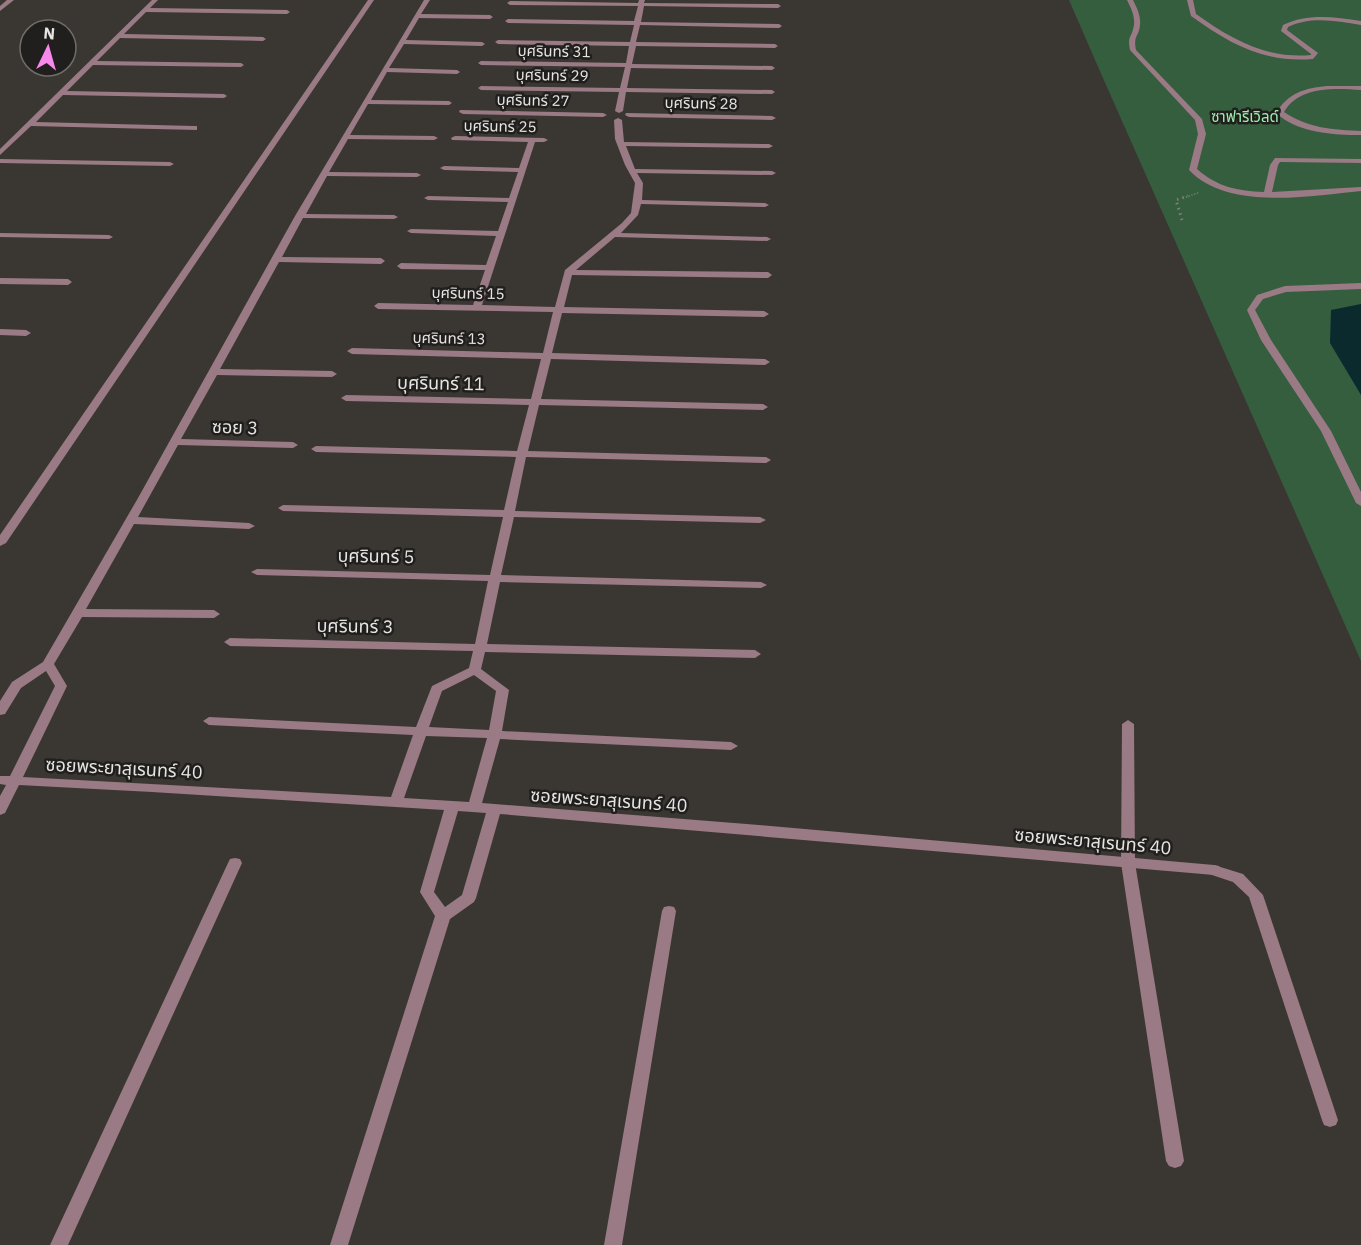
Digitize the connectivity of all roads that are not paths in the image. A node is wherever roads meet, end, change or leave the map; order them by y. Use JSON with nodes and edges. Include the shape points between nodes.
{"nodes":[{"id":1,"x":11,"y":0,"type":"edge"},
{"id":2,"x":155,"y":0,"type":"edge"},
{"id":3,"x":371,"y":0,"type":"edge"},
{"id":4,"x":427,"y":0,"type":"edge"},
{"id":5,"x":1130,"y":0,"type":"edge"},
{"id":6,"x":1190,"y":0,"type":"edge"},
{"id":7,"x":510,"y":3,"type":"dead end"},
{"id":8,"x":641,"y":3,"type":"edge"},
{"id":9,"x":778,"y":6,"type":"dead end"},
{"id":10,"x":0,"y":9,"type":"edge"},
{"id":11,"x":145,"y":10,"type":"junction"},
{"id":12,"x":287,"y":12,"type":"dead end"},
{"id":13,"x":417,"y":16,"type":"junction"},
{"id":14,"x":490,"y":17,"type":"dead end"},
{"id":15,"x":508,"y":21,"type":"dead end"},
{"id":16,"x":636,"y":23,"type":"junction"},
{"id":17,"x":1361,"y":23,"type":"edge"},
{"id":18,"x":779,"y":26,"type":"dead end"},
{"id":19,"x":120,"y":36,"type":"junction"},
{"id":20,"x":263,"y":39,"type":"dead end"},
{"id":21,"x":402,"y":42,"type":"junction"},
{"id":22,"x":498,"y":42,"type":"dead end"},
{"id":23,"x":482,"y":44,"type":"dead end"},
{"id":24,"x":632,"y":45,"type":"junction"},
{"id":25,"x":774,"y":46,"type":"dead end"},
{"id":26,"x":93,"y":63,"type":"junction"},
{"id":27,"x":481,"y":63,"type":"dead end"},
{"id":28,"x":241,"y":65,"type":"dead end"},
{"id":29,"x":627,"y":66,"type":"junction"},
{"id":30,"x":772,"y":68,"type":"dead end"},
{"id":31,"x":384,"y":70,"type":"junction"},
{"id":32,"x":457,"y":72,"type":"dead end"},
{"id":33,"x":481,"y":88,"type":"dead end"},
{"id":34,"x":1361,"y":88,"type":"edge"},
{"id":35,"x":621,"y":90,"type":"junction"},
{"id":36,"x":772,"y":92,"type":"dead end"},
{"id":37,"x":62,"y":93,"type":"junction"},
{"id":38,"x":224,"y":96,"type":"dead end"},
{"id":39,"x":366,"y":102,"type":"junction"},
{"id":40,"x":449,"y":103,"type":"dead end"},
{"id":41,"x":463,"y":112,"type":"dead end"},
{"id":42,"x":618,"y":115,"type":"junction"},
{"id":43,"x":772,"y":118,"type":"dead end"},
{"id":44,"x":31,"y":124,"type":"junction"},
{"id":45,"x":194,"y":128,"type":"dead end"},
{"id":46,"x":1361,"y":133,"type":"edge"},
{"id":47,"x":345,"y":137,"type":"junction"},
{"id":48,"x":434,"y":138,"type":"dead end"},
{"id":49,"x":455,"y":138,"type":"dead end"},
{"id":50,"x":532,"y":140,"type":"junction"},
{"id":51,"x":544,"y":140,"type":"dead end"},
{"id":52,"x":621,"y":144,"type":"junction"},
{"id":53,"x":769,"y":146,"type":"dead end"},
{"id":54,"x":0,"y":153,"type":"edge"},
{"id":55,"x":0,"y":160,"type":"edge"},
{"id":56,"x":1361,"y":160,"type":"edge"},
{"id":57,"x":170,"y":164,"type":"dead end"},
{"id":58,"x":444,"y":168,"type":"dead end"},
{"id":59,"x":523,"y":170,"type":"junction"},
{"id":60,"x":632,"y":171,"type":"junction"},
{"id":61,"x":772,"y":173,"type":"dead end"},
{"id":62,"x":324,"y":174,"type":"junction"},
{"id":63,"x":417,"y":175,"type":"dead end"},
{"id":64,"x":1361,"y":189,"type":"edge"},
{"id":65,"x":1268,"y":194,"type":"junction"},
{"id":66,"x":428,"y":198,"type":"dead end"},
{"id":67,"x":513,"y":200,"type":"junction"},
{"id":68,"x":638,"y":202,"type":"junction"},
{"id":69,"x":765,"y":205,"type":"dead end"},
{"id":70,"x":299,"y":216,"type":"junction"},
{"id":71,"x":394,"y":217,"type":"dead end"},
{"id":72,"x":411,"y":231,"type":"dead end"},
{"id":73,"x":502,"y":234,"type":"junction"},
{"id":74,"x":0,"y":235,"type":"edge"},
{"id":75,"x":615,"y":235,"type":"junction"},
{"id":76,"x":109,"y":237,"type":"dead end"},
{"id":77,"x":767,"y":239,"type":"dead end"},
{"id":78,"x":276,"y":259,"type":"junction"},
{"id":79,"x":381,"y":261,"type":"dead end"},
{"id":80,"x":401,"y":266,"type":"dead end"},
{"id":81,"x":490,"y":268,"type":"junction"},
{"id":82,"x":568,"y":272,"type":"junction"},
{"id":83,"x":768,"y":275,"type":"dead end"},
{"id":84,"x":0,"y":280,"type":"edge"},
{"id":85,"x":68,"y":282,"type":"dead end"},
{"id":86,"x":1361,"y":286,"type":"edge"},
{"id":87,"x":378,"y":306,"type":"dead end"},
{"id":88,"x":477,"y":307,"type":"junction"},
{"id":89,"x":558,"y":308,"type":"junction"},
{"id":90,"x":764,"y":314,"type":"dead end"},
{"id":91,"x":0,"y":332,"type":"edge"},
{"id":92,"x":26,"y":333,"type":"dead end"},
{"id":93,"x":352,"y":351,"type":"dead end"},
{"id":94,"x":546,"y":356,"type":"junction"},
{"id":95,"x":765,"y":362,"type":"dead end"},
{"id":96,"x":214,"y":372,"type":"junction"},
{"id":97,"x":332,"y":374,"type":"dead end"},
{"id":98,"x":346,"y":398,"type":"dead end"},
{"id":99,"x":535,"y":402,"type":"junction"},
{"id":100,"x":763,"y":407,"type":"dead end"},
{"id":101,"x":177,"y":442,"type":"junction"},
{"id":102,"x":293,"y":445,"type":"dead end"},
{"id":103,"x":316,"y":448,"type":"dead end"},
{"id":104,"x":522,"y":453,"type":"junction"},
{"id":105,"x":766,"y":460,"type":"dead end"},
{"id":106,"x":1361,"y":503,"type":"edge"},
{"id":107,"x":283,"y":508,"type":"dead end"},
{"id":108,"x":510,"y":513,"type":"junction"},
{"id":109,"x":130,"y":520,"type":"junction"},
{"id":110,"x":760,"y":520,"type":"dead end"},
{"id":111,"x":249,"y":526,"type":"dead end"},
{"id":112,"x":0,"y":543,"type":"edge"},
{"id":113,"x":257,"y":572,"type":"dead end"},
{"id":114,"x":494,"y":576,"type":"junction"},
{"id":115,"x":761,"y":585,"type":"dead end"},
{"id":116,"x":78,"y":613,"type":"junction"},
{"id":117,"x":214,"y":614,"type":"dead end"},
{"id":118,"x":230,"y":642,"type":"dead end"},
{"id":119,"x":479,"y":646,"type":"junction"},
{"id":120,"x":755,"y":654,"type":"dead end"},
{"id":121,"x":48,"y":664,"type":"junction"},
{"id":122,"x":475,"y":670,"type":"junction"},
{"id":123,"x":0,"y":711,"type":"edge"},
{"id":124,"x":209,"y":722,"type":"dead end"},
{"id":125,"x":1128,"y":724,"type":"dead end"},
{"id":126,"x":420,"y":730,"type":"junction"},
{"id":127,"x":495,"y":733,"type":"junction"},
{"id":128,"x":731,"y":746,"type":"dead end"},
{"id":129,"x":0,"y":780,"type":"edge"},
{"id":130,"x":16,"y":780,"type":"junction"},
{"id":131,"x":396,"y":802,"type":"junction"},
{"id":132,"x":452,"y":807,"type":"junction"},
{"id":133,"x":474,"y":808,"type":"junction"},
{"id":134,"x":494,"y":809,"type":"junction"},
{"id":135,"x":0,"y":810,"type":"edge"},
{"id":136,"x":1128,"y":862,"type":"junction"},
{"id":137,"x":235,"y":863,"type":"dead end"},
{"id":138,"x":669,"y":911,"type":"dead end"},
{"id":139,"x":443,"y":916,"type":"junction"},
{"id":140,"x":1330,"y":1120,"type":"dead end"},
{"id":141,"x":1175,"y":1161,"type":"dead end"},
{"id":142,"x":59,"y":1245,"type":"edge"},
{"id":143,"x":339,"y":1245,"type":"edge"},
{"id":144,"x":613,"y":1245,"type":"edge"}],
"edges":[{"from":1,"to":10,"type":"street"},
{"from":2,"to":11,"type":"street"},
{"from":3,"to":112,"type":"street"},
{"from":4,"to":13,"type":"street"},
{"from":5,"to":65,"type":"street","via":[[1138,15],[1138,28],[1131,39],[1133,50],[1198,119],[1202,134],[1193,170],[1200,179],[1219,188]]},
{"from":6,"to":17,"type":"street","via":[[1193,15],[1217,32],[1261,54],[1282,59],[1307,58],[1315,53],[1284,31],[1293,21]]},
{"from":7,"to":8,"type":"street"},
{"from":8,"to":9,"type":"street"},
{"from":8,"to":16,"type":"street"},
{"from":11,"to":12,"type":"street"},
{"from":11,"to":19,"type":"street"},
{"from":13,"to":14,"type":"street"},
{"from":13,"to":21,"type":"street"},
{"from":15,"to":16,"type":"street"},
{"from":16,"to":18,"type":"street"},
{"from":16,"to":24,"type":"street"},
{"from":19,"to":20,"type":"street"},
{"from":19,"to":26,"type":"street"},
{"from":21,"to":23,"type":"street"},
{"from":21,"to":31,"type":"street"},
{"from":22,"to":24,"type":"street"},
{"from":24,"to":25,"type":"street"},
{"from":24,"to":29,"type":"street"},
{"from":26,"to":28,"type":"street"},
{"from":26,"to":37,"type":"street"},
{"from":27,"to":29,"type":"street","name":"บุศรินทร์ 31"},
{"from":29,"to":30,"type":"street","name":"บุศรินทร์ 31"},
{"from":29,"to":35,"type":"street"},
{"from":31,"to":32,"type":"street"},
{"from":31,"to":39,"type":"street"},
{"from":33,"to":35,"type":"street","name":"บุศรินทร์ 29"},
{"from":34,"to":46,"type":"street","via":[[1298,94],[1284,104],[1280,113],[1291,122]]},
{"from":35,"to":36,"type":"street","name":"บุศรินทร์ 29"},
{"from":35,"to":42,"type":"street"},
{"from":37,"to":38,"type":"street"},
{"from":37,"to":44,"type":"street"},
{"from":39,"to":40,"type":"street"},
{"from":39,"to":47,"type":"street"},
{"from":41,"to":42,"type":"street","name":"บุศรินทร์ 27","via":[[603,115],[609,119]]},
{"from":42,"to":43,"type":"street","name":"บุศรินทร์ 28"},
{"from":42,"to":52,"type":"street"},
{"from":44,"to":45,"type":"street"},
{"from":44,"to":54,"type":"street"},
{"from":47,"to":48,"type":"street"},
{"from":47,"to":62,"type":"street"},
{"from":49,"to":50,"type":"street","name":"บุศรินทร์ 25"},
{"from":50,"to":51,"type":"street","name":"บุศรินทร์ 25"},
{"from":50,"to":59,"type":"street"},
{"from":52,"to":53,"type":"street"},
{"from":52,"to":60,"type":"street"},
{"from":55,"to":57,"type":"street"},
{"from":56,"to":65,"type":"street","via":[[1278,160]]},
{"from":58,"to":59,"type":"street"},
{"from":59,"to":67,"type":"street"},
{"from":60,"to":61,"type":"street"},
{"from":60,"to":68,"type":"street","via":[[639,183]]},
{"from":62,"to":63,"type":"street"},
{"from":62,"to":70,"type":"street"},
{"from":64,"to":65,"type":"street"},
{"from":66,"to":67,"type":"street"},
{"from":67,"to":73,"type":"street"},
{"from":68,"to":69,"type":"street"},
{"from":68,"to":75,"type":"street","via":[[635,213]]},
{"from":70,"to":71,"type":"street"},
{"from":70,"to":78,"type":"street"},
{"from":72,"to":73,"type":"street"},
{"from":73,"to":81,"type":"street"},
{"from":74,"to":76,"type":"street"},
{"from":75,"to":77,"type":"street"},
{"from":75,"to":82,"type":"street"},
{"from":78,"to":79,"type":"street"},
{"from":78,"to":96,"type":"street"},
{"from":80,"to":81,"type":"street"},
{"from":81,"to":88,"type":"street"},
{"from":82,"to":83,"type":"street"},
{"from":82,"to":89,"type":"street"},
{"from":84,"to":85,"type":"street"},
{"from":86,"to":106,"type":"street","via":[[1285,289],[1260,297],[1251,310],[1266,340],[1326,431]]},
{"from":87,"to":88,"type":"street","name":"บุศรินทร์ 15"},
{"from":88,"to":89,"type":"street","name":"บุศรินทร์ 15"},
{"from":89,"to":90,"type":"street","name":"บุศรินทร์ 15"},
{"from":89,"to":94,"type":"street"},
{"from":91,"to":92,"type":"street"},
{"from":93,"to":94,"type":"street","name":"บุศรินทร์ 13"},
{"from":94,"to":95,"type":"street","name":"บุศรินทร์ 13"},
{"from":94,"to":99,"type":"street"},
{"from":96,"to":97,"type":"street"},
{"from":96,"to":101,"type":"street"},
{"from":98,"to":99,"type":"street","name":"บุศรินทร์ 11"},
{"from":99,"to":100,"type":"street","name":"บุศรินทร์ 11"},
{"from":99,"to":104,"type":"street"},
{"from":101,"to":102,"type":"street","name":"ซอย 3"},
{"from":101,"to":109,"type":"street"},
{"from":103,"to":104,"type":"street"},
{"from":104,"to":105,"type":"street"},
{"from":104,"to":108,"type":"street"},
{"from":107,"to":108,"type":"street"},
{"from":108,"to":110,"type":"street"},
{"from":108,"to":114,"type":"street"},
{"from":109,"to":111,"type":"street"},
{"from":109,"to":116,"type":"street"},
{"from":113,"to":114,"type":"street","name":"บุศรินทร์ 5"},
{"from":114,"to":115,"type":"street","name":"บุศรินทร์ 5"},
{"from":114,"to":119,"type":"street"},
{"from":116,"to":117,"type":"street"},
{"from":116,"to":121,"type":"street"},
{"from":118,"to":119,"type":"street","name":"บุศรินทร์ 3"},
{"from":119,"to":120,"type":"street","name":"บุศรินทร์ 3"},
{"from":119,"to":122,"type":"street"},
{"from":121,"to":123,"type":"street","via":[[16,685]]},
{"from":121,"to":130,"type":"street","via":[[61,686]]},
{"from":122,"to":126,"type":"street","via":[[436,689]]},
{"from":122,"to":127,"type":"street","via":[[503,690]]},
{"from":124,"to":126,"type":"street"},
{"from":125,"to":136,"type":"street"},
{"from":126,"to":127,"type":"street"},
{"from":126,"to":131,"type":"street"},
{"from":127,"to":128,"type":"street"},
{"from":127,"to":133,"type":"street"},
{"from":129,"to":130,"type":"street","name":"ซอยพระยาสุเรนทร์ 40"},
{"from":130,"to":131,"type":"street","name":"ซอยพระยาสุเรนทร์ 40"},
{"from":130,"to":135,"type":"street"},
{"from":131,"to":132,"type":"street","name":"ซอยพระยาสุเรนทร์ 40"},
{"from":132,"to":133,"type":"street","name":"ซอยพระยาสุเรนทร์ 40"},
{"from":132,"to":139,"type":"street","via":[[426,892]]},
{"from":133,"to":134,"type":"street","name":"ซอยพระยาสุเรนทร์ 40"},
{"from":134,"to":136,"type":"street","name":"ซอยพระยาสุเรนทร์ 40"},
{"from":134,"to":139,"type":"street","via":[[469,898]]},
{"from":136,"to":140,"type":"street","name":"ซอยพระยาสุเรนทร์ 40","via":[[1214,870],[1238,878],[1256,895]]},
{"from":136,"to":141,"type":"street"},
{"from":137,"to":142,"type":"street"},
{"from":138,"to":144,"type":"street"},
{"from":139,"to":143,"type":"street"}]}
